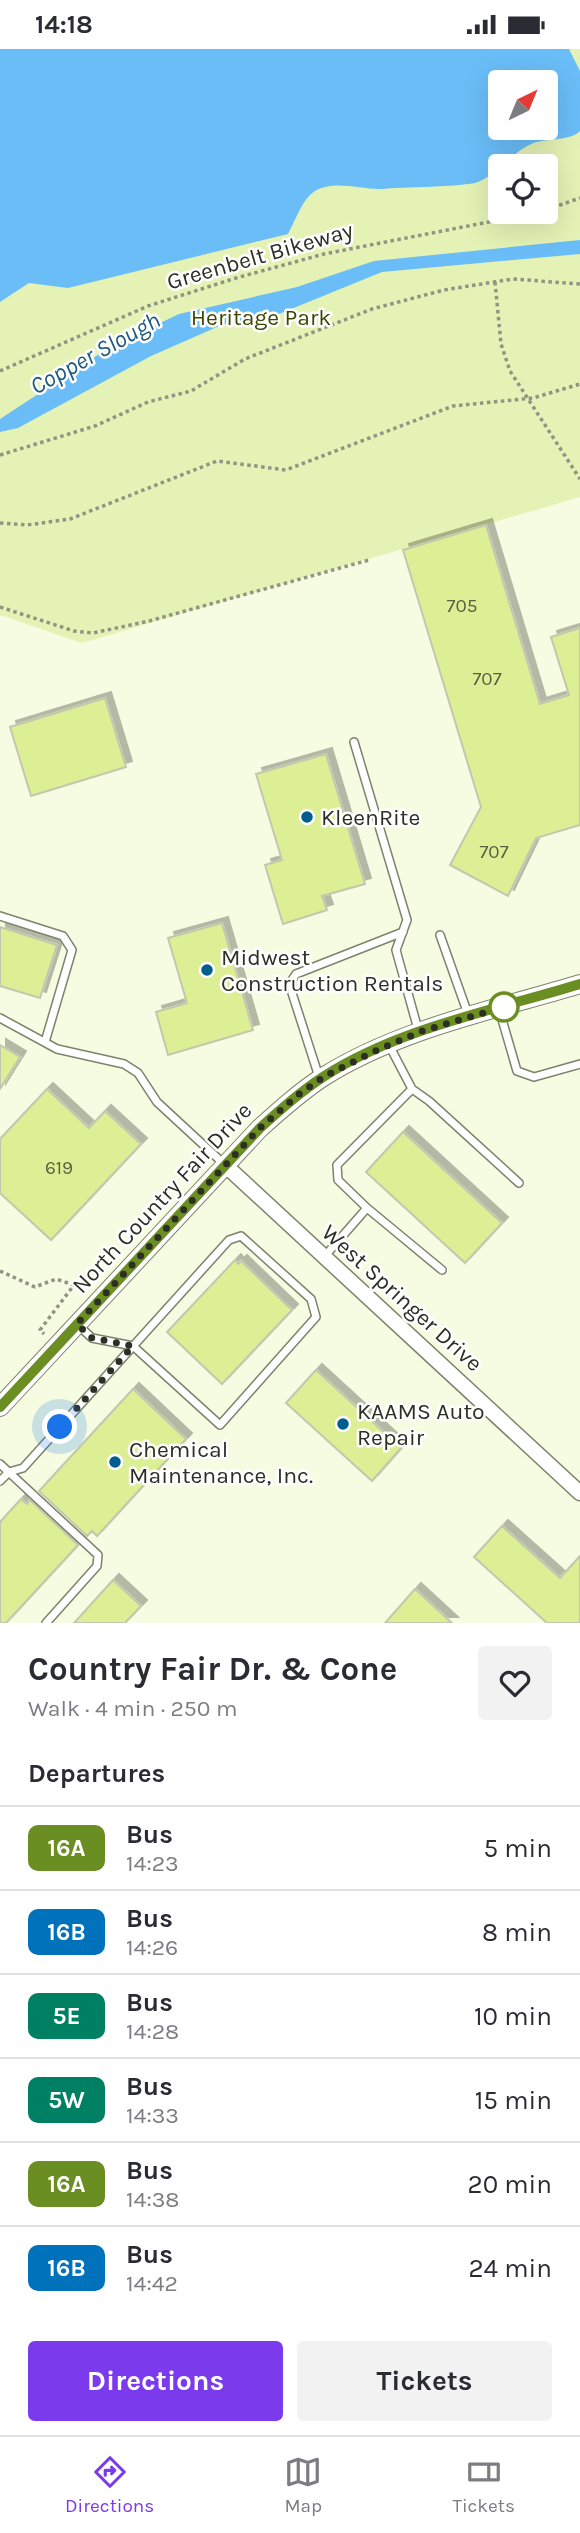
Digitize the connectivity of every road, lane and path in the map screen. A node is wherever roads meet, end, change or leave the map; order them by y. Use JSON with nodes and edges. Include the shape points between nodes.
{"nodes":[{"id":1,"x":580,"y":198,"type":"edge"},
{"id":2,"x":558,"y":205,"type":"edge"},
{"id":3,"x":488,"y":222,"type":"edge"},
{"id":4,"x":495,"y":282,"type":"junction"},
{"id":5,"x":580,"y":284,"type":"edge"},
{"id":6,"x":0,"y":371,"type":"edge"},
{"id":7,"x":580,"y":384,"type":"edge"},
{"id":8,"x":528,"y":398,"type":"junction"},
{"id":9,"x":0,"y":454,"type":"edge"},
{"id":10,"x":580,"y":479,"type":"edge"},
{"id":11,"x":0,"y":523,"type":"edge"},
{"id":12,"x":369,"y":560,"type":"dead end"},
{"id":13,"x":0,"y":607,"type":"edge"},
{"id":14,"x":354,"y":742,"type":"dead end"},
{"id":15,"x":0,"y":916,"type":"edge"},
{"id":16,"x":403,"y":932,"type":"junction"},
{"id":17,"x":440,"y":935,"type":"dead end"},
{"id":18,"x":580,"y":984,"type":"edge"},
{"id":19,"x":498,"y":1009,"type":"junction"},
{"id":20,"x":469,"y":1017,"type":"junction"},
{"id":21,"x":0,"y":1018,"type":"edge"},
{"id":22,"x":419,"y":1033,"type":"junction"},
{"id":23,"x":45,"y":1042,"type":"junction"},
{"id":24,"x":389,"y":1045,"type":"junction"},
{"id":25,"x":580,"y":1064,"type":"edge"},
{"id":26,"x":320,"y":1080,"type":"junction"},
{"id":27,"x":412,"y":1089,"type":"junction"},
{"id":28,"x":225,"y":1165,"type":"junction"},
{"id":29,"x":519,"y":1183,"type":"dead end"},
{"id":30,"x":367,"y":1208,"type":"junction"},
{"id":31,"x":323,"y":1257,"type":"junction"},
{"id":32,"x":442,"y":1270,"type":"dead end"},
{"id":33,"x":0,"y":1271,"type":"edge"},
{"id":34,"x":77,"y":1324,"type":"junction"},
{"id":35,"x":57,"y":1346,"type":"junction"},
{"id":36,"x":133,"y":1346,"type":"junction"},
{"id":37,"x":0,"y":1407,"type":"edge"},
{"id":38,"x":0,"y":1464,"type":"edge"},
{"id":39,"x":9,"y":1472,"type":"junction"},
{"id":40,"x":0,"y":1481,"type":"edge"},
{"id":41,"x":580,"y":1493,"type":"edge"},
{"id":42,"x":46,"y":1623,"type":"edge"}],
"edges":[{"from":1,"to":2,"type":"path"},
{"from":3,"to":6,"type":"path","name":"Greenbelt Bikeway","via":[[324,254],[236,278],[148,306]]},
{"from":4,"to":5,"type":"path"},
{"from":4,"to":8,"type":"path","via":[[500,344],[510,371]]},
{"from":4,"to":9,"type":"path","via":[[372,309],[245,359],[191,391]]},
{"from":7,"to":8,"type":"path"},
{"from":8,"to":10,"type":"path"},
{"from":8,"to":11,"type":"path","via":[[453,406],[286,470],[218,461],[70,519],[27,525]]},
{"from":12,"to":13,"type":"path","via":[[93,633]]},
{"from":14,"to":16,"type":"lane","via":[[407,921]]},
{"from":15,"to":23,"type":"lane","via":[[63,936],[72,950]]},
{"from":16,"to":22,"type":"lane","via":[[396,950]]},
{"from":16,"to":26,"type":"lane","via":[[296,974],[292,980],[292,993]]},
{"from":17,"to":20,"type":"lane"},
{"from":18,"to":19,"type":"street","name":"North Country Fair Drive"},
{"from":19,"to":20,"type":"street","name":"North Country Fair Drive"},
{"from":19,"to":25,"type":"lane","via":[[517,1071],[534,1077]]},
{"from":20,"to":22,"type":"street","name":"North Country Fair Drive"},
{"from":21,"to":23,"type":"lane"},
{"from":22,"to":24,"type":"street","name":"North Country Fair Drive"},
{"from":23,"to":28,"type":"lane","via":[[57,1049],[124,1064],[138,1073],[157,1102]]},
{"from":24,"to":26,"type":"street","name":"North Country Fair Drive"},
{"from":24,"to":27,"type":"lane"},
{"from":26,"to":28,"type":"street","name":"North Country Fair Drive","via":[[260,1128]]},
{"from":27,"to":29,"type":"lane"},
{"from":27,"to":30,"type":"lane","via":[[337,1165],[338,1180]]},
{"from":28,"to":31,"type":"street","name":"West Springer Drive"},
{"from":28,"to":34,"type":"street","name":"North Country Fair Drive"},
{"from":30,"to":31,"type":"lane"},
{"from":30,"to":32,"type":"lane"},
{"from":31,"to":41,"type":"street","name":"West Springer Drive"},
{"from":33,"to":35,"type":"path","via":[[35,1287],[57,1279],[74,1285],[40,1331]]},
{"from":34,"to":35,"type":"street","name":"North Country Fair Drive"},
{"from":34,"to":36,"type":"lane","via":[[92,1338]]},
{"from":35,"to":37,"type":"street","name":"North Country Fair Drive"},
{"from":36,"to":36,"type":"lane","via":[[229,1240],[241,1237],[311,1299],[316,1317],[220,1425]]},
{"from":36,"to":39,"type":"lane","via":[[23,1468]]},
{"from":38,"to":39,"type":"lane"},
{"from":39,"to":40,"type":"lane"},
{"from":39,"to":42,"type":"lane","via":[[98,1555],[97,1566]]}]}
